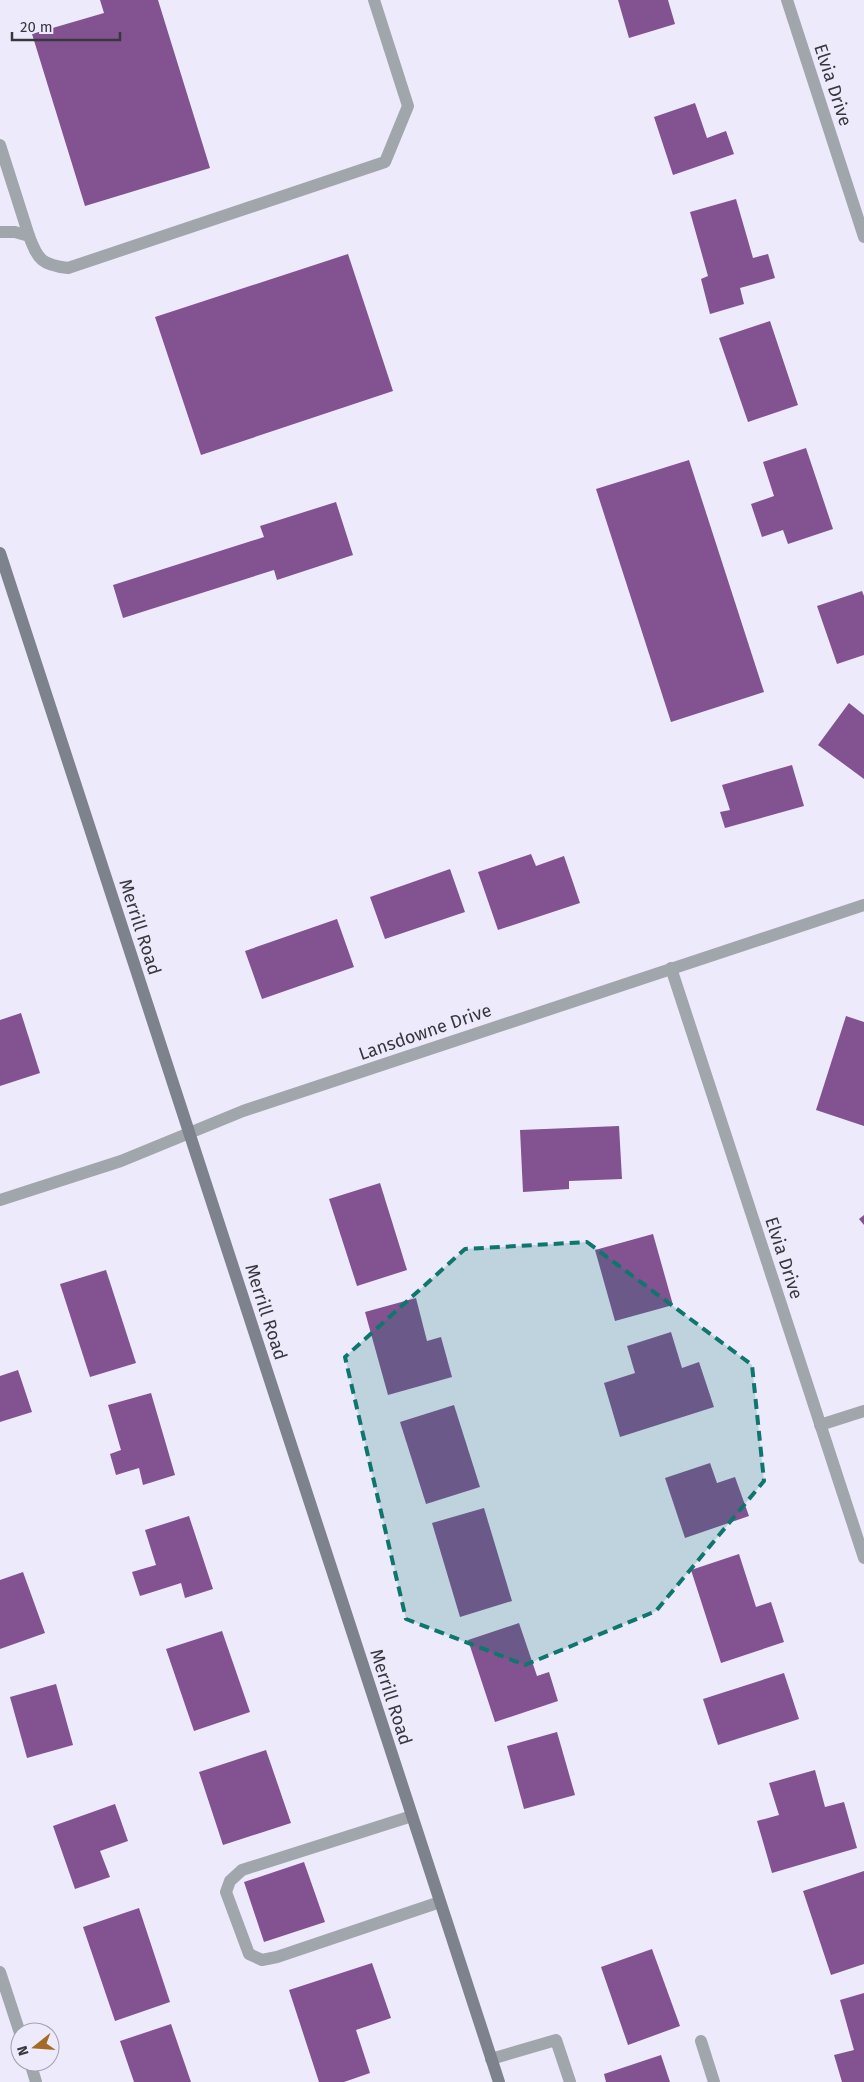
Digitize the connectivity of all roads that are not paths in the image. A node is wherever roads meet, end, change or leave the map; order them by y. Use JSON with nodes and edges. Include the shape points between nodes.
{"nodes":[{"id":1,"x":374,"y":0,"type":"edge"},
{"id":2,"x":787,"y":0,"type":"edge"},
{"id":3,"x":0,"y":144,"type":"edge"},
{"id":4,"x":0,"y":232,"type":"edge"},
{"id":5,"x":29,"y":236,"type":"junction"},
{"id":6,"x":864,"y":237,"type":"edge"},
{"id":7,"x":0,"y":552,"type":"edge"},
{"id":8,"x":864,"y":905,"type":"edge"},
{"id":9,"x":671,"y":968,"type":"junction"},
{"id":10,"x":189,"y":1134,"type":"junction"},
{"id":11,"x":0,"y":1200,"type":"edge"},
{"id":12,"x":864,"y":1411,"type":"edge"},
{"id":13,"x":820,"y":1425,"type":"junction"},
{"id":14,"x":864,"y":1558,"type":"edge"},
{"id":15,"x":412,"y":1816,"type":"junction"},
{"id":16,"x":440,"y":1902,"type":"junction"},
{"id":17,"x":0,"y":1972,"type":"edge"},
{"id":18,"x":16,"y":2022,"type":"edge"},
{"id":19,"x":701,"y":2041,"type":"dead end"},
{"id":20,"x":491,"y":2059,"type":"junction"},
{"id":21,"x":498,"y":2082,"type":"edge"},
{"id":22,"x":570,"y":2082,"type":"edge"},
{"id":23,"x":714,"y":2082,"type":"edge"}],
"edges":[{"from":1,"to":5,"type":"street","via":[[408,106],[384,162],[68,268],[50,266],[37,256]]},
{"from":2,"to":6,"type":"street","name":"Elvia Drive"},
{"from":3,"to":5,"type":"street"},
{"from":4,"to":5,"type":"street"},
{"from":7,"to":10,"type":"main road","name":"Merrill Road"},
{"from":8,"to":9,"type":"street","name":"Lansdowne Drive"},
{"from":9,"to":10,"type":"street","name":"Lansdowne Drive","via":[[244,1111]]},
{"from":9,"to":13,"type":"street","name":"Elvia Drive"},
{"from":10,"to":11,"type":"street","name":"Lansdowne Drive","via":[[121,1161]]},
{"from":10,"to":15,"type":"main road","name":"Merrill Road"},
{"from":12,"to":13,"type":"street"},
{"from":13,"to":14,"type":"street","name":"Elvia Drive"},
{"from":15,"to":16,"type":"main road","name":"Merrill Road"},
{"from":15,"to":16,"type":"street","via":[[242,1870],[230,1880],[226,1892],[249,1954],[262,1960]]},
{"from":16,"to":20,"type":"main road","name":"Merrill Road"},
{"from":17,"to":18,"type":"street"},
{"from":19,"to":23,"type":"street"},
{"from":20,"to":21,"type":"main road","name":"Merrill Road"},
{"from":20,"to":22,"type":"street","via":[[556,2040]]}]}
